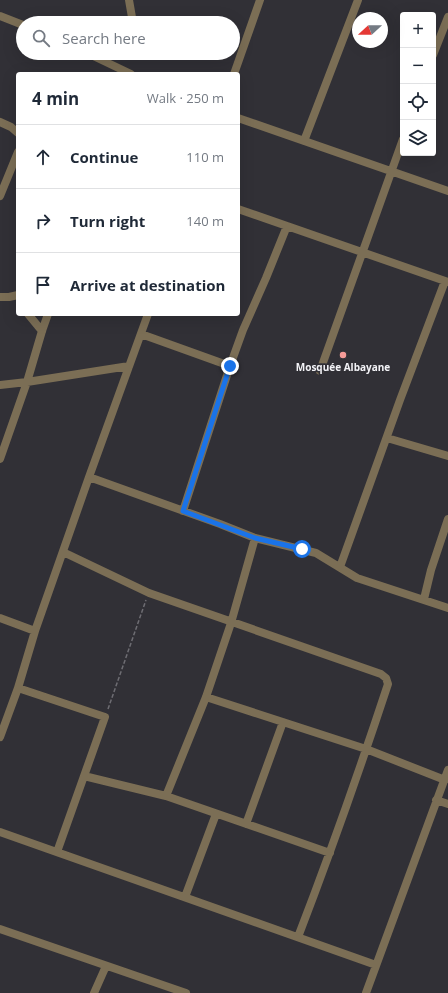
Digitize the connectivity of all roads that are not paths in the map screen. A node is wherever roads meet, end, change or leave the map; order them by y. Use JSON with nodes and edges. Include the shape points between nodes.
{"nodes":[{"id":1,"x":128,"y":0,"type":"edge"},
{"id":2,"x":260,"y":0,"type":"edge"},
{"id":3,"x":358,"y":0,"type":"edge"},
{"id":4,"x":0,"y":16,"type":"edge"},
{"id":5,"x":131,"y":16,"type":"edge"},
{"id":6,"x":448,"y":17,"type":"edge"},
{"id":7,"x":16,"y":22,"type":"edge"},
{"id":8,"x":436,"y":48,"type":"edge"},
{"id":9,"x":240,"y":57,"type":"edge"},
{"id":10,"x":102,"y":60,"type":"edge"},
{"id":11,"x":239,"y":60,"type":"edge"},
{"id":12,"x":127,"y":72,"type":"edge"},
{"id":13,"x":235,"y":72,"type":"edge"},
{"id":14,"x":240,"y":119,"type":"edge"},
{"id":15,"x":0,"y":122,"type":"edge"},
{"id":16,"x":16,"y":131,"type":"edge"},
{"id":17,"x":304,"y":141,"type":"junction"},
{"id":18,"x":400,"y":147,"type":"edge"},
{"id":19,"x":16,"y":157,"type":"edge"},
{"id":20,"x":391,"y":171,"type":"junction"},
{"id":21,"x":448,"y":191,"type":"edge"},
{"id":22,"x":0,"y":196,"type":"edge"},
{"id":23,"x":240,"y":210,"type":"edge"},
{"id":24,"x":287,"y":226,"type":"junction"},
{"id":25,"x":362,"y":252,"type":"junction"},
{"id":26,"x":447,"y":282,"type":"edge"},
{"id":27,"x":16,"y":295,"type":"edge"},
{"id":28,"x":0,"y":297,"type":"edge"},
{"id":29,"x":9,"y":297,"type":"junction"},
{"id":30,"x":16,"y":302,"type":"edge"},
{"id":31,"x":30,"y":316,"type":"edge"},
{"id":32,"x":47,"y":316,"type":"edge"},
{"id":33,"x":147,"y":316,"type":"edge"},
{"id":34,"x":42,"y":331,"type":"junction"},
{"id":35,"x":140,"y":334,"type":"junction"},
{"id":36,"x":129,"y":366,"type":"junction"},
{"id":37,"x":230,"y":366,"type":"junction"},
{"id":38,"x":320,"y":371,"type":"dead end"},
{"id":39,"x":27,"y":382,"type":"junction"},
{"id":40,"x":0,"y":385,"type":"edge"},
{"id":41,"x":387,"y":438,"type":"junction"},
{"id":42,"x":448,"y":456,"type":"edge"},
{"id":43,"x":0,"y":459,"type":"edge"},
{"id":44,"x":89,"y":477,"type":"junction"},
{"id":45,"x":183,"y":511,"type":"junction"},
{"id":46,"x":448,"y":519,"type":"edge"},
{"id":47,"x":255,"y":538,"type":"junction"},
{"id":48,"x":63,"y":552,"type":"junction"},
{"id":49,"x":340,"y":567,"type":"junction"},
{"id":50,"x":424,"y":599,"type":"junction"},
{"id":51,"x":448,"y":608,"type":"edge"},
{"id":52,"x":0,"y":618,"type":"edge"},
{"id":53,"x":231,"y":622,"type":"junction"},
{"id":54,"x":35,"y":631,"type":"junction"},
{"id":55,"x":18,"y":688,"type":"junction"},
{"id":56,"x":206,"y":697,"type":"junction"},
{"id":57,"x":283,"y":722,"type":"junction"},
{"id":58,"x":0,"y":737,"type":"edge"},
{"id":59,"x":366,"y":749,"type":"junction"},
{"id":60,"x":448,"y":770,"type":"edge"},
{"id":61,"x":84,"y":776,"type":"junction"},
{"id":62,"x":445,"y":780,"type":"junction"},
{"id":63,"x":166,"y":796,"type":"junction"},
{"id":64,"x":436,"y":800,"type":"junction"},
{"id":65,"x":448,"y":804,"type":"edge"},
{"id":66,"x":216,"y":814,"type":"junction"},
{"id":67,"x":246,"y":824,"type":"junction"},
{"id":68,"x":0,"y":832,"type":"edge"},
{"id":69,"x":57,"y":852,"type":"junction"},
{"id":70,"x":330,"y":854,"type":"junction"},
{"id":71,"x":185,"y":897,"type":"junction"},
{"id":72,"x":0,"y":930,"type":"edge"},
{"id":73,"x":298,"y":937,"type":"junction"},
{"id":74,"x":376,"y":965,"type":"junction"},
{"id":75,"x":106,"y":966,"type":"junction"},
{"id":76,"x":94,"y":993,"type":"edge"},
{"id":77,"x":186,"y":993,"type":"edge"},
{"id":78,"x":366,"y":993,"type":"edge"}],
"edges":[{"from":1,"to":5,"type":"street"},
{"from":2,"to":9,"type":"street"},
{"from":3,"to":17,"type":"street"},
{"from":4,"to":7,"type":"street"},
{"from":6,"to":8,"type":"street"},
{"from":10,"to":12,"type":"street"},
{"from":11,"to":13,"type":"street"},
{"from":14,"to":17,"type":"street"},
{"from":15,"to":16,"type":"street"},
{"from":17,"to":20,"type":"street"},
{"from":18,"to":20,"type":"street"},
{"from":19,"to":22,"type":"street"},
{"from":20,"to":21,"type":"street"},
{"from":20,"to":25,"type":"street"},
{"from":23,"to":24,"type":"street"},
{"from":24,"to":25,"type":"street"},
{"from":24,"to":37,"type":"street"},
{"from":25,"to":26,"type":"street"},
{"from":25,"to":38,"type":"street"},
{"from":26,"to":41,"type":"street"},
{"from":27,"to":29,"type":"street"},
{"from":28,"to":29,"type":"street"},
{"from":29,"to":30,"type":"street"},
{"from":31,"to":34,"type":"street"},
{"from":32,"to":34,"type":"street"},
{"from":33,"to":35,"type":"street"},
{"from":34,"to":39,"type":"street"},
{"from":35,"to":36,"type":"street"},
{"from":35,"to":37,"type":"street"},
{"from":36,"to":39,"type":"street"},
{"from":36,"to":44,"type":"street"},
{"from":37,"to":45,"type":"street"},
{"from":39,"to":40,"type":"street"},
{"from":39,"to":43,"type":"street"},
{"from":41,"to":42,"type":"street"},
{"from":41,"to":49,"type":"street"},
{"from":44,"to":45,"type":"street"},
{"from":44,"to":48,"type":"street"},
{"from":45,"to":47,"type":"street"},
{"from":46,"to":50,"type":"street"},
{"from":47,"to":49,"type":"street","via":[[316,553]]},
{"from":47,"to":53,"type":"street"},
{"from":48,"to":53,"type":"street","via":[[148,593]]},
{"from":48,"to":54,"type":"street"},
{"from":49,"to":50,"type":"street","via":[[356,578]]},
{"from":50,"to":51,"type":"street"},
{"from":52,"to":54,"type":"street"},
{"from":53,"to":56,"type":"street"},
{"from":53,"to":59,"type":"street","via":[[382,674],[388,684]]},
{"from":54,"to":55,"type":"street"},
{"from":55,"to":58,"type":"street"},
{"from":55,"to":61,"type":"street","via":[[105,717]]},
{"from":56,"to":57,"type":"street"},
{"from":56,"to":63,"type":"street"},
{"from":57,"to":59,"type":"street"},
{"from":57,"to":67,"type":"street"},
{"from":59,"to":62,"type":"street"},
{"from":59,"to":70,"type":"street"},
{"from":60,"to":62,"type":"street"},
{"from":61,"to":63,"type":"street"},
{"from":61,"to":69,"type":"street"},
{"from":62,"to":64,"type":"street"},
{"from":63,"to":66,"type":"street"},
{"from":64,"to":65,"type":"street"},
{"from":64,"to":74,"type":"street"},
{"from":66,"to":67,"type":"street"},
{"from":66,"to":71,"type":"street"},
{"from":67,"to":70,"type":"street"},
{"from":68,"to":69,"type":"street"},
{"from":69,"to":71,"type":"street"},
{"from":70,"to":73,"type":"street"},
{"from":71,"to":73,"type":"street"},
{"from":72,"to":75,"type":"street"},
{"from":73,"to":74,"type":"street"},
{"from":74,"to":78,"type":"street"},
{"from":75,"to":76,"type":"street"},
{"from":75,"to":77,"type":"street"}]}
